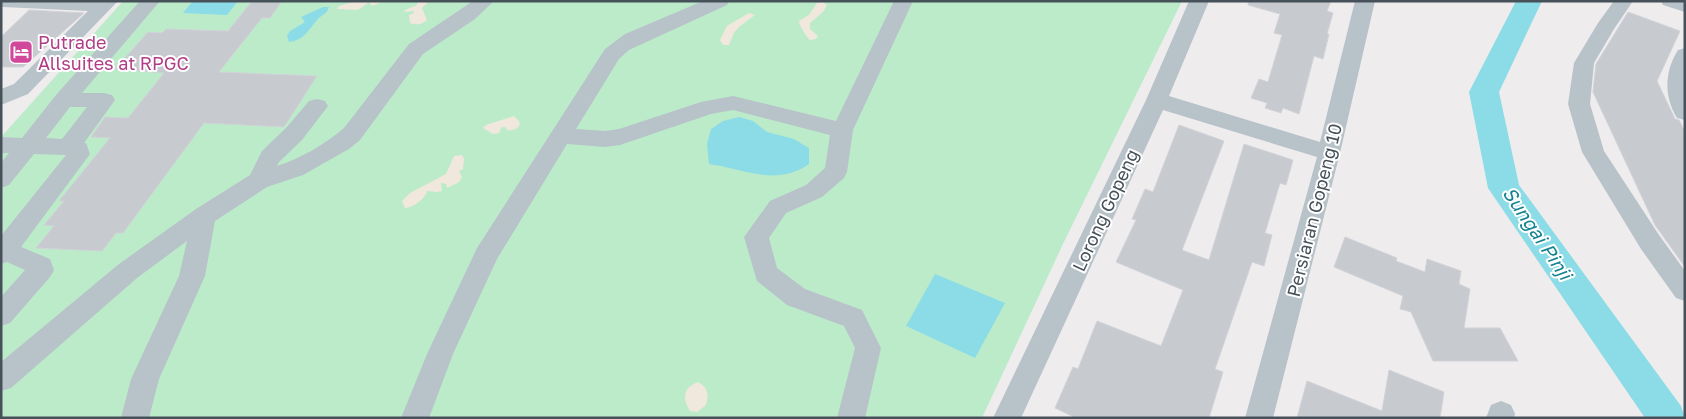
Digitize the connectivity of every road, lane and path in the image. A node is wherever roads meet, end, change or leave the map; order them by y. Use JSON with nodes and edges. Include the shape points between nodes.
{"nodes":[{"id":1,"x":3,"y":1,"type":"edge"},
{"id":2,"x":150,"y":1,"type":"edge"},
{"id":3,"x":485,"y":1,"type":"edge"},
{"id":4,"x":720,"y":1,"type":"edge"},
{"id":5,"x":904,"y":1,"type":"edge"},
{"id":6,"x":1199,"y":1,"type":"edge"},
{"id":7,"x":1365,"y":1,"type":"edge"},
{"id":8,"x":1624,"y":1,"type":"edge"},
{"id":9,"x":1670,"y":1,"type":"edge"},
{"id":10,"x":106,"y":4,"type":"edge"},
{"id":11,"x":1685,"y":6,"type":"edge"},
{"id":12,"x":1683,"y":62,"type":"edge"},
{"id":13,"x":11,"y":87,"type":"edge"},
{"id":14,"x":1,"y":98,"type":"edge"},
{"id":15,"x":64,"y":100,"type":"junction"},
{"id":16,"x":1157,"y":100,"type":"junction"},
{"id":17,"x":317,"y":106,"type":"dead end"},
{"id":18,"x":1685,"y":112,"type":"edge"},
{"id":19,"x":842,"y":130,"type":"junction"},
{"id":20,"x":563,"y":136,"type":"junction"},
{"id":21,"x":1,"y":145,"type":"edge"},
{"id":22,"x":28,"y":146,"type":"junction"},
{"id":23,"x":68,"y":147,"type":"junction"},
{"id":24,"x":1329,"y":152,"type":"junction"},
{"id":25,"x":1,"y":179,"type":"edge"},
{"id":26,"x":259,"y":180,"type":"junction"},
{"id":27,"x":204,"y":216,"type":"junction"},
{"id":28,"x":2,"y":251,"type":"edge"},
{"id":29,"x":1685,"y":291,"type":"edge"},
{"id":30,"x":1,"y":315,"type":"edge"},
{"id":31,"x":1,"y":379,"type":"edge"},
{"id":32,"x":135,"y":418,"type":"edge"},
{"id":33,"x":415,"y":418,"type":"edge"},
{"id":34,"x":851,"y":418,"type":"edge"},
{"id":35,"x":1008,"y":418,"type":"edge"},
{"id":36,"x":1260,"y":418,"type":"edge"}],
"edges":[{"from":1,"to":10,"type":"street"},
{"from":2,"to":15,"type":"street"},
{"from":3,"to":26,"type":"street","via":[[416,49],[352,134],[341,143],[295,169]]},
{"from":4,"to":20,"type":"street","via":[[622,45],[612,54]]},
{"from":5,"to":19,"type":"street"},
{"from":6,"to":16,"type":"street","name":"Lorong Gopeng"},
{"from":7,"to":24,"type":"street","name":"Persiaran Gopeng 10"},
{"from":8,"to":29,"type":"street","via":[[1584,63],[1579,104],[1593,152]]},
{"from":9,"to":11,"type":"street"},
{"from":10,"to":13,"type":"street"},
{"from":12,"to":18,"type":"street","via":[[1677,77],[1677,91]]},
{"from":13,"to":14,"type":"street"},
{"from":15,"to":22,"type":"street"},
{"from":15,"to":23,"type":"street","via":[[104,100]]},
{"from":16,"to":24,"type":"street"},
{"from":16,"to":35,"type":"street","name":"Lorong Gopeng"},
{"from":17,"to":26,"type":"street","via":[[270,157]]},
{"from":19,"to":20,"type":"street","via":[[733,103],[709,107],[620,137]]},
{"from":19,"to":34,"type":"street","via":[[836,172],[814,191],[778,207],[756,237],[766,274],[796,297],[853,318],[868,348]]},
{"from":20,"to":33,"type":"street","via":[[486,255],[440,354]]},
{"from":21,"to":22,"type":"street"},
{"from":22,"to":23,"type":"street"},
{"from":22,"to":25,"type":"street"},
{"from":23,"to":28,"type":"street","via":[[78,149],[79,154]]},
{"from":24,"to":36,"type":"street","name":"Persiaran Gopeng 10"},
{"from":26,"to":27,"type":"street"},
{"from":27,"to":31,"type":"street","via":[[128,271]]},
{"from":27,"to":32,"type":"street","via":[[192,276],[145,379]]},
{"from":28,"to":30,"type":"street","via":[[41,266]]}]}
